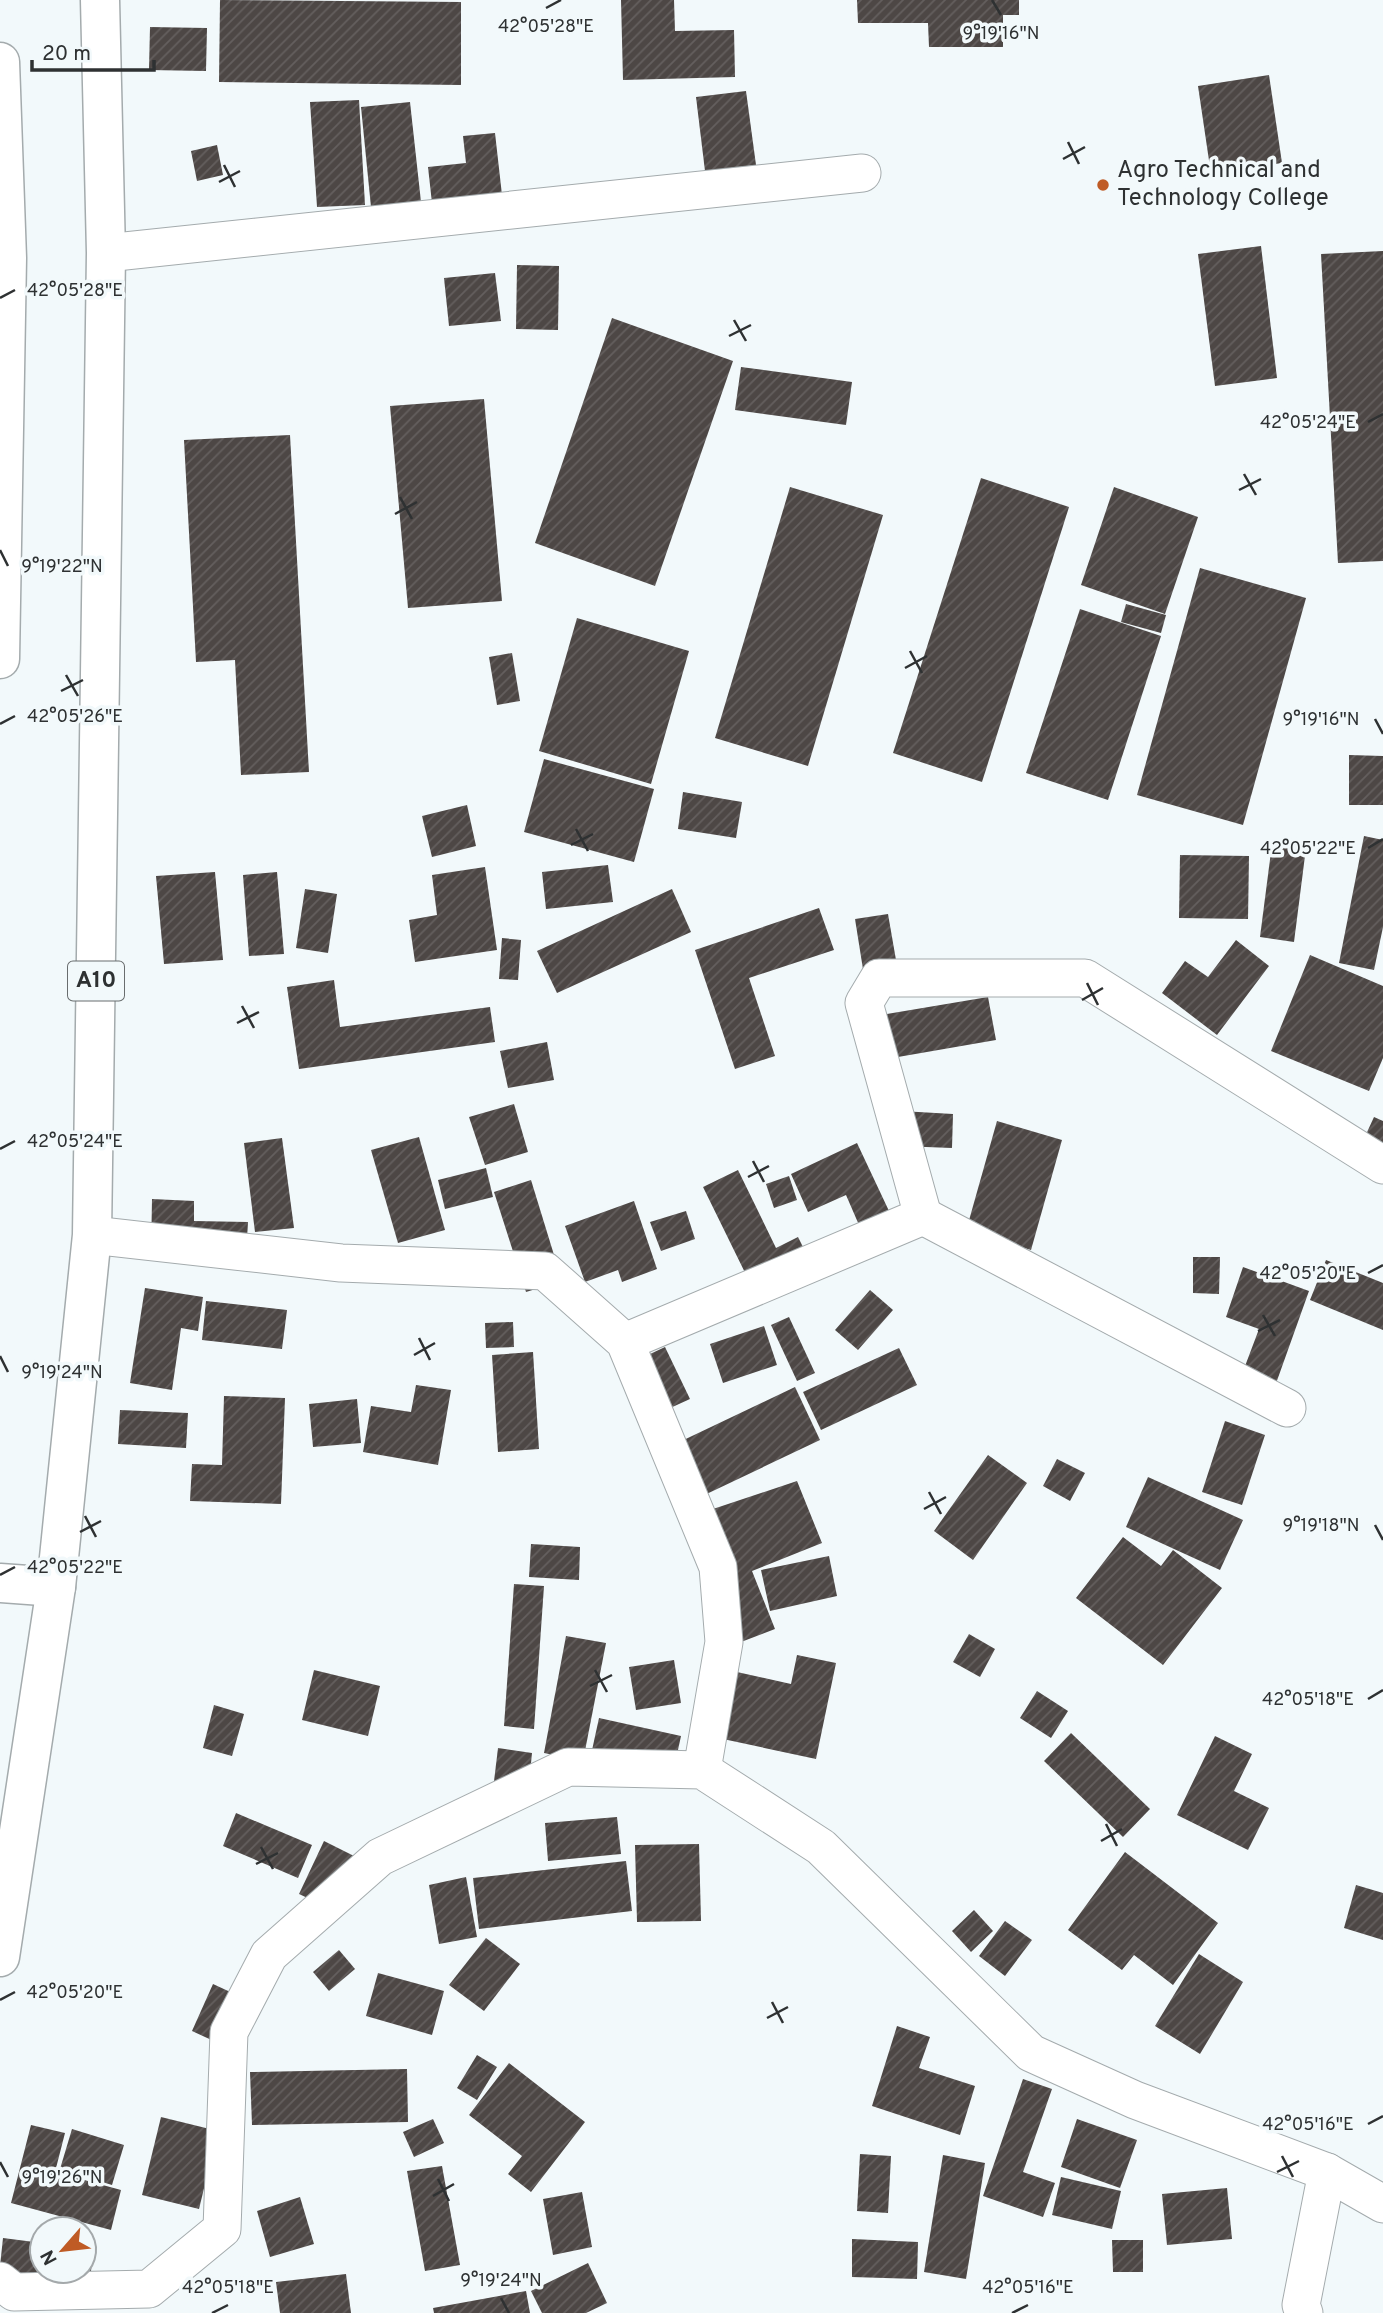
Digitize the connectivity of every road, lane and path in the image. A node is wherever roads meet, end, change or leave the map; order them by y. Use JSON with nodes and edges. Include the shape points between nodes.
{"nodes":[{"id":1,"x":100,"y":0,"type":"edge"},
{"id":2,"x":0,"y":62,"type":"edge"},
{"id":3,"x":862,"y":173,"type":"dead end"},
{"id":4,"x":106,"y":253,"type":"junction"},
{"id":5,"x":0,"y":659,"type":"edge"},
{"id":6,"x":1383,"y":1165,"type":"edge"},
{"id":7,"x":923,"y":1216,"type":"junction"},
{"id":8,"x":92,"y":1235,"type":"junction"},
{"id":9,"x":625,"y":1342,"type":"junction"},
{"id":10,"x":1287,"y":1408,"type":"dead end"},
{"id":11,"x":0,"y":1583,"type":"edge"},
{"id":12,"x":56,"y":1587,"type":"junction"},
{"id":13,"x":702,"y":1770,"type":"junction"},
{"id":14,"x":0,"y":1957,"type":"edge"},
{"id":15,"x":1327,"y":2172,"type":"junction"},
{"id":16,"x":1383,"y":2204,"type":"edge"},
{"id":17,"x":0,"y":2281,"type":"edge"},
{"id":18,"x":1304,"y":2313,"type":"edge"}],
"edges":[{"from":1,"to":4,"type":"highway","number":"A10"},
{"from":2,"to":5,"type":"highway","via":[[7,258]]},
{"from":3,"to":4,"type":"street"},
{"from":4,"to":8,"type":"highway","number":"A10"},
{"from":6,"to":7,"type":"street","via":[[1084,978],[879,978],[864,1003]]},
{"from":7,"to":9,"type":"street"},
{"from":7,"to":10,"type":"street"},
{"from":8,"to":9,"type":"street","via":[[341,1263],[545,1270]]},
{"from":8,"to":12,"type":"highway","number":"A10"},
{"from":9,"to":13,"type":"street","via":[[718,1567],[724,1642]]},
{"from":11,"to":12,"type":"highway"},
{"from":12,"to":14,"type":"highway","number":"A10"},
{"from":13,"to":15,"type":"street","via":[[821,1847],[1031,2053],[1135,2100]]},
{"from":13,"to":17,"type":"street","via":[[568,1767],[380,1857],[269,1955],[229,2032],[222,2229],[149,2288],[14,2292]]},
{"from":15,"to":16,"type":"street"},
{"from":15,"to":18,"type":"street","via":[[1301,2305]]}]}
